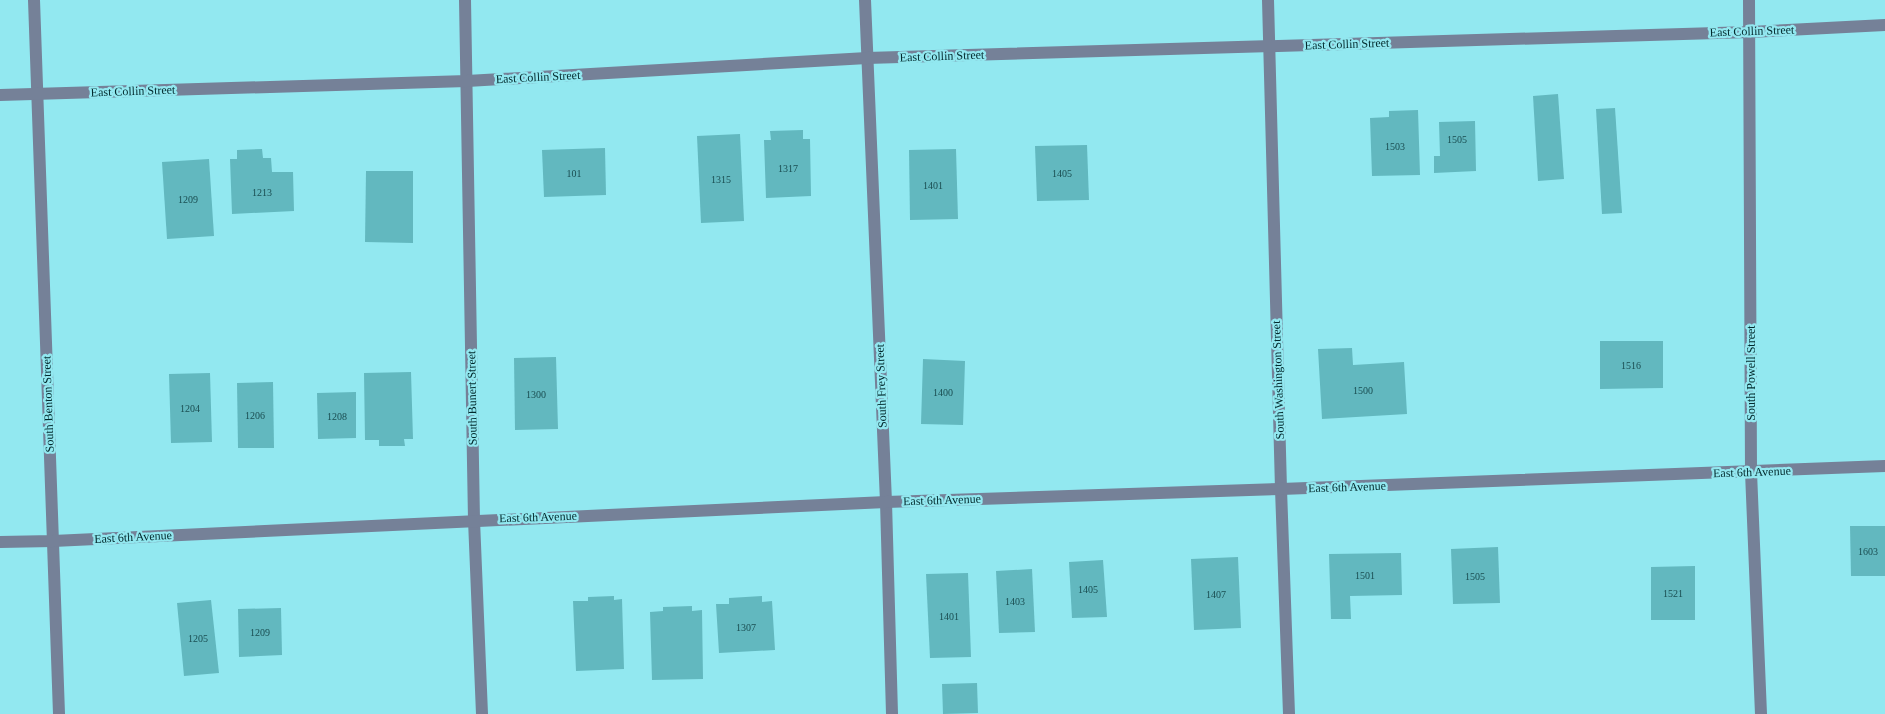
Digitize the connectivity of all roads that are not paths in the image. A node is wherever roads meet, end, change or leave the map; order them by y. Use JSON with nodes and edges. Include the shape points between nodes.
{"nodes":[{"id":1,"x":34,"y":0,"type":"edge"},
{"id":2,"x":465,"y":0,"type":"edge"},
{"id":3,"x":865,"y":0,"type":"edge"},
{"id":4,"x":1268,"y":0,"type":"edge"},
{"id":5,"x":1748,"y":0,"type":"edge"},
{"id":6,"x":1885,"y":25,"type":"edge"},
{"id":7,"x":1750,"y":32,"type":"junction"},
{"id":8,"x":1269,"y":46,"type":"junction"},
{"id":9,"x":867,"y":58,"type":"junction"},
{"id":10,"x":467,"y":81,"type":"junction"},
{"id":11,"x":36,"y":94,"type":"junction"},
{"id":12,"x":0,"y":95,"type":"edge"},
{"id":13,"x":1885,"y":466,"type":"edge"},
{"id":14,"x":1751,"y":472,"type":"junction"},
{"id":15,"x":1281,"y":489,"type":"junction"},
{"id":16,"x":886,"y":502,"type":"junction"},
{"id":17,"x":474,"y":520,"type":"junction"},
{"id":18,"x":53,"y":541,"type":"junction"},
{"id":19,"x":0,"y":542,"type":"edge"},
{"id":20,"x":59,"y":714,"type":"edge"},
{"id":21,"x":482,"y":714,"type":"edge"},
{"id":22,"x":892,"y":714,"type":"edge"},
{"id":23,"x":1289,"y":714,"type":"edge"},
{"id":24,"x":1761,"y":714,"type":"edge"}],
"edges":[{"from":1,"to":11,"type":"street","name":"South Benton Street"},
{"from":2,"to":10,"type":"street","name":"South Bunert Street"},
{"from":3,"to":9,"type":"street","name":"South Frey Street"},
{"from":4,"to":8,"type":"street","name":"South Washington Street"},
{"from":5,"to":7,"type":"street","name":"South Powell Street"},
{"from":6,"to":7,"type":"street","name":"East Collin Street"},
{"from":7,"to":8,"type":"street","name":"East Collin Street"},
{"from":7,"to":14,"type":"street","name":"South Powell Street"},
{"from":8,"to":9,"type":"street","name":"East Collin Street"},
{"from":8,"to":15,"type":"street","name":"South Washington Street"},
{"from":9,"to":10,"type":"street","name":"East Collin Street"},
{"from":9,"to":16,"type":"street","name":"South Frey Street"},
{"from":10,"to":11,"type":"street","name":"East Collin Street"},
{"from":10,"to":17,"type":"street","name":"South Bunert Street"},
{"from":11,"to":12,"type":"street","name":"East Collin Street"},
{"from":11,"to":18,"type":"street","name":"South Benton Street"},
{"from":13,"to":14,"type":"street","name":"East 6th Avenue"},
{"from":14,"to":15,"type":"street","name":"East 6th Avenue"},
{"from":14,"to":24,"type":"street","name":"South Powell Street"},
{"from":15,"to":16,"type":"street","name":"East 6th Avenue"},
{"from":15,"to":23,"type":"street","name":"South Washington Street"},
{"from":16,"to":17,"type":"street","name":"East 6th Avenue"},
{"from":16,"to":22,"type":"street","name":"South Frey Street"},
{"from":17,"to":18,"type":"street","name":"East 6th Avenue"},
{"from":17,"to":21,"type":"street","name":"South Bunert Street"},
{"from":18,"to":19,"type":"street","name":"East 6th Avenue"},
{"from":18,"to":20,"type":"street","name":"South Benton Street"}]}
